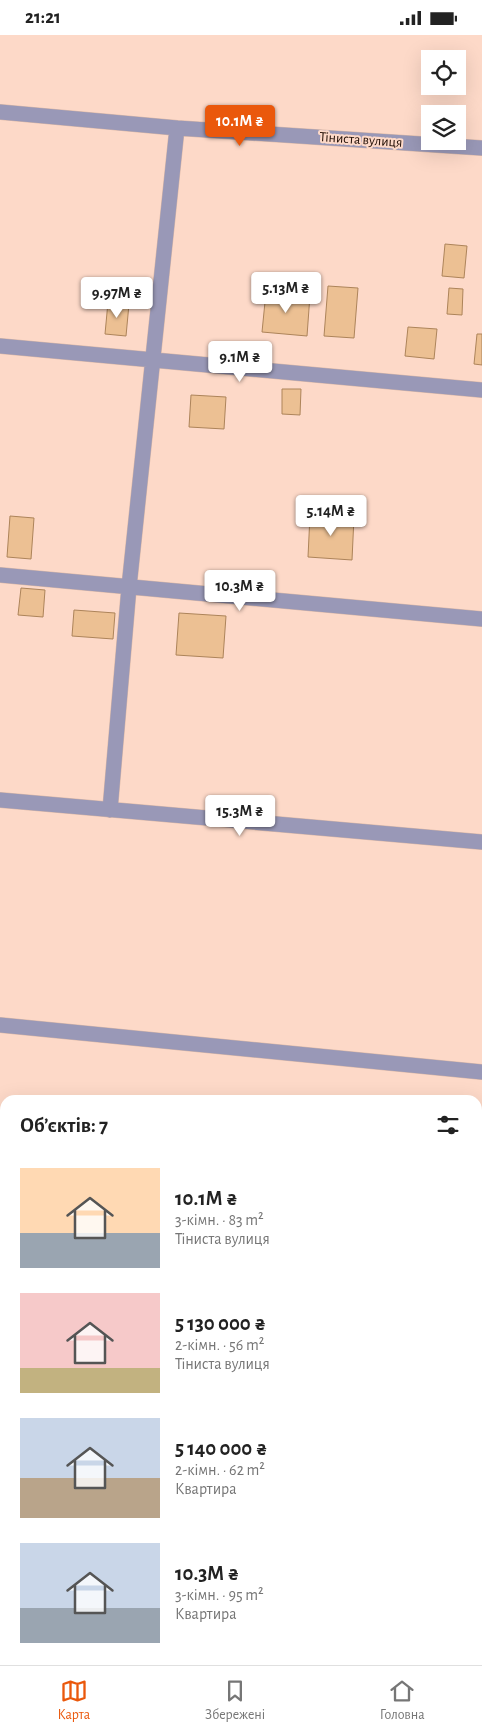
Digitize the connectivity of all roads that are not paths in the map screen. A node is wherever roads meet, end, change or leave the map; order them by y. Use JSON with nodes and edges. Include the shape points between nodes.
{"nodes":[{"id":1,"x":0,"y":113,"type":"edge"},
{"id":2,"x":177,"y":128,"type":"junction"},
{"id":3,"x":482,"y":148,"type":"edge"},
{"id":4,"x":0,"y":346,"type":"edge"},
{"id":5,"x":152,"y":360,"type":"junction"},
{"id":6,"x":482,"y":391,"type":"edge"},
{"id":7,"x":0,"y":575,"type":"edge"},
{"id":8,"x":129,"y":587,"type":"junction"},
{"id":9,"x":482,"y":619,"type":"edge"},
{"id":10,"x":0,"y":800,"type":"edge"},
{"id":11,"x":110,"y":810,"type":"junction"},
{"id":12,"x":482,"y":842,"type":"edge"},
{"id":13,"x":0,"y":1025,"type":"edge"},
{"id":14,"x":482,"y":1072,"type":"edge"}],
"edges":[{"from":1,"to":2,"type":"street","name":"Тіниста вулиця"},
{"from":2,"to":3,"type":"street","name":"Тіниста вулиця"},
{"from":2,"to":5,"type":"street"},
{"from":4,"to":5,"type":"street"},
{"from":5,"to":6,"type":"street"},
{"from":5,"to":8,"type":"street"},
{"from":7,"to":8,"type":"street"},
{"from":8,"to":9,"type":"street"},
{"from":8,"to":11,"type":"street"},
{"from":10,"to":11,"type":"street"},
{"from":11,"to":12,"type":"street"},
{"from":13,"to":14,"type":"street"}]}
